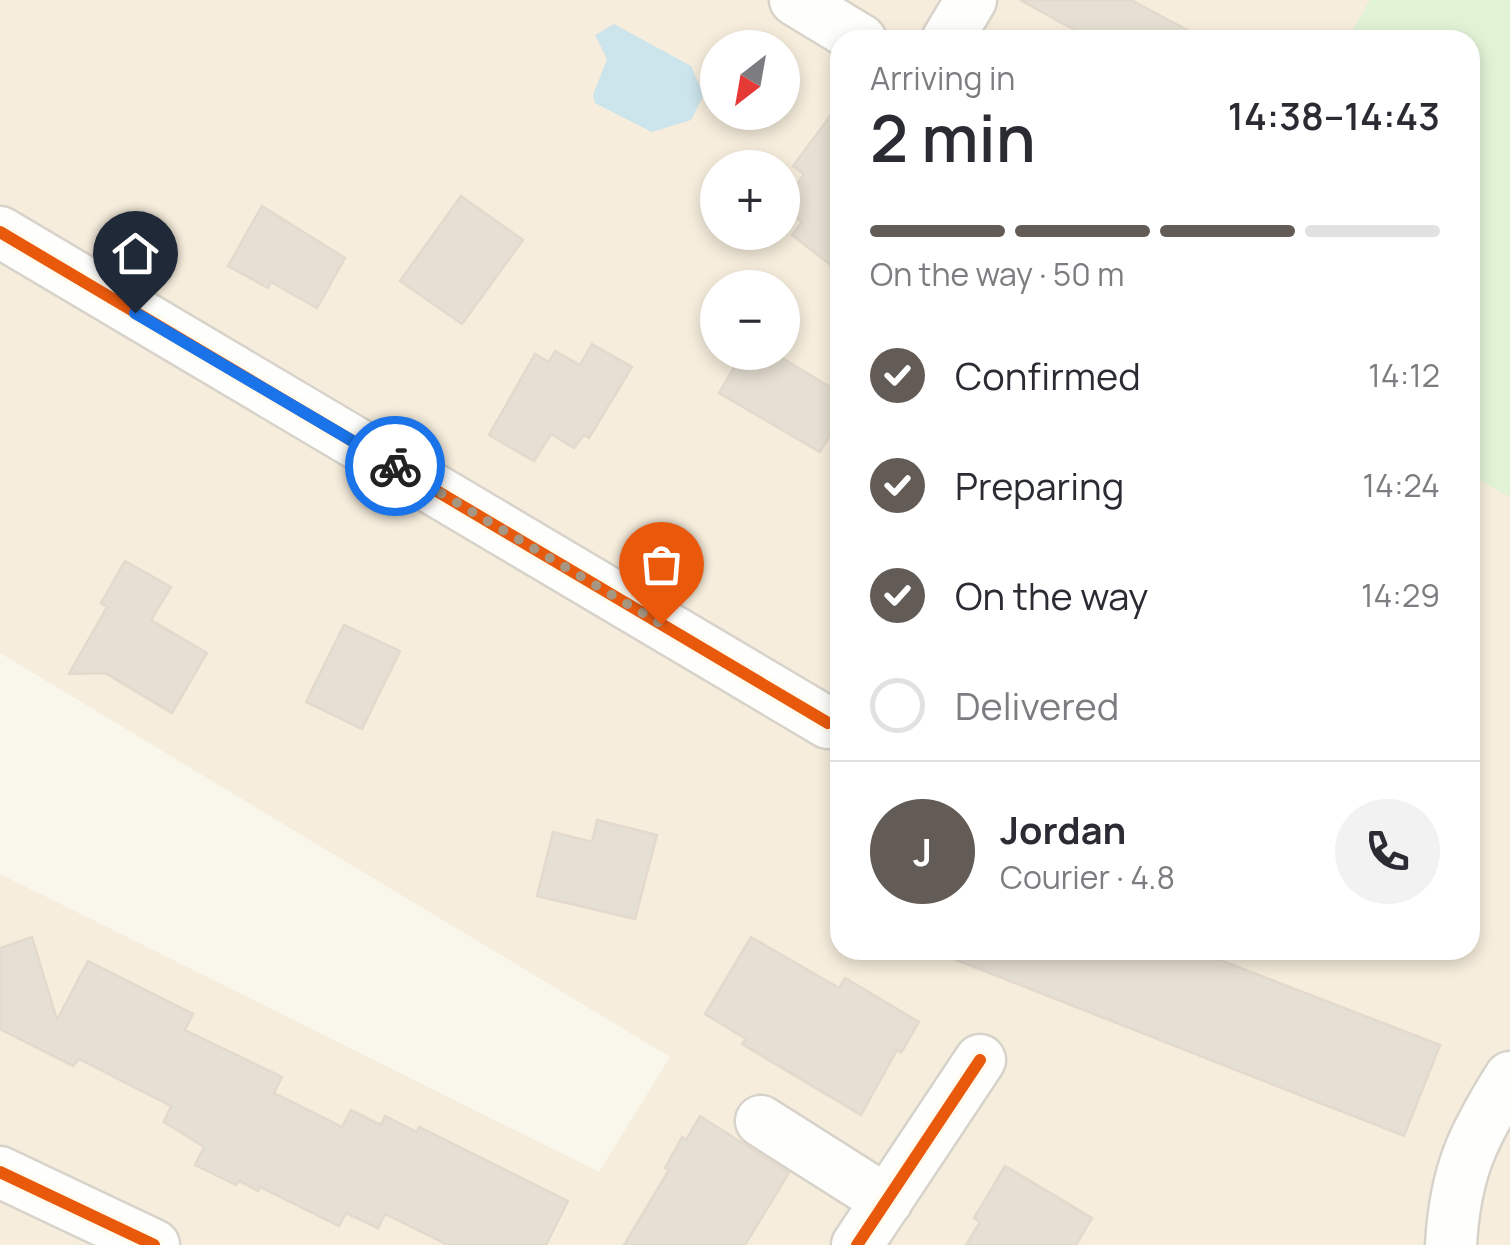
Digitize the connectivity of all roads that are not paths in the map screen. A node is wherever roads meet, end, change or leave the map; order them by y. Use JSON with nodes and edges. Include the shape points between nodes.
{"nodes":[{"id":1,"x":794,"y":0,"type":"edge"},
{"id":2,"x":971,"y":0,"type":"edge"},
{"id":3,"x":844,"y":30,"type":"edge"},
{"id":4,"x":953,"y":30,"type":"edge"},
{"id":5,"x":0,"y":232,"type":"edge"},
{"id":6,"x":828,"y":723,"type":"dead end"},
{"id":7,"x":980,"y":1060,"type":"dead end"},
{"id":8,"x":1510,"y":1077,"type":"edge"},
{"id":9,"x":760,"y":1121,"type":"dead end"},
{"id":10,"x":0,"y":1172,"type":"edge"},
{"id":11,"x":887,"y":1201,"type":"junction"},
{"id":12,"x":107,"y":1234,"type":"edge"},
{"id":13,"x":154,"y":1245,"type":"edge"},
{"id":14,"x":858,"y":1245,"type":"edge"},
{"id":15,"x":1451,"y":1245,"type":"edge"}],
"edges":[{"from":1,"to":3,"type":"street"},
{"from":2,"to":4,"type":"street"},
{"from":5,"to":6,"type":"street"},
{"from":7,"to":11,"type":"street"},
{"from":8,"to":15,"type":"street","via":[[1478,1127],[1454,1192]]},
{"from":9,"to":11,"type":"street"},
{"from":10,"to":12,"type":"street"},
{"from":11,"to":14,"type":"street"},
{"from":12,"to":13,"type":"street"}]}
